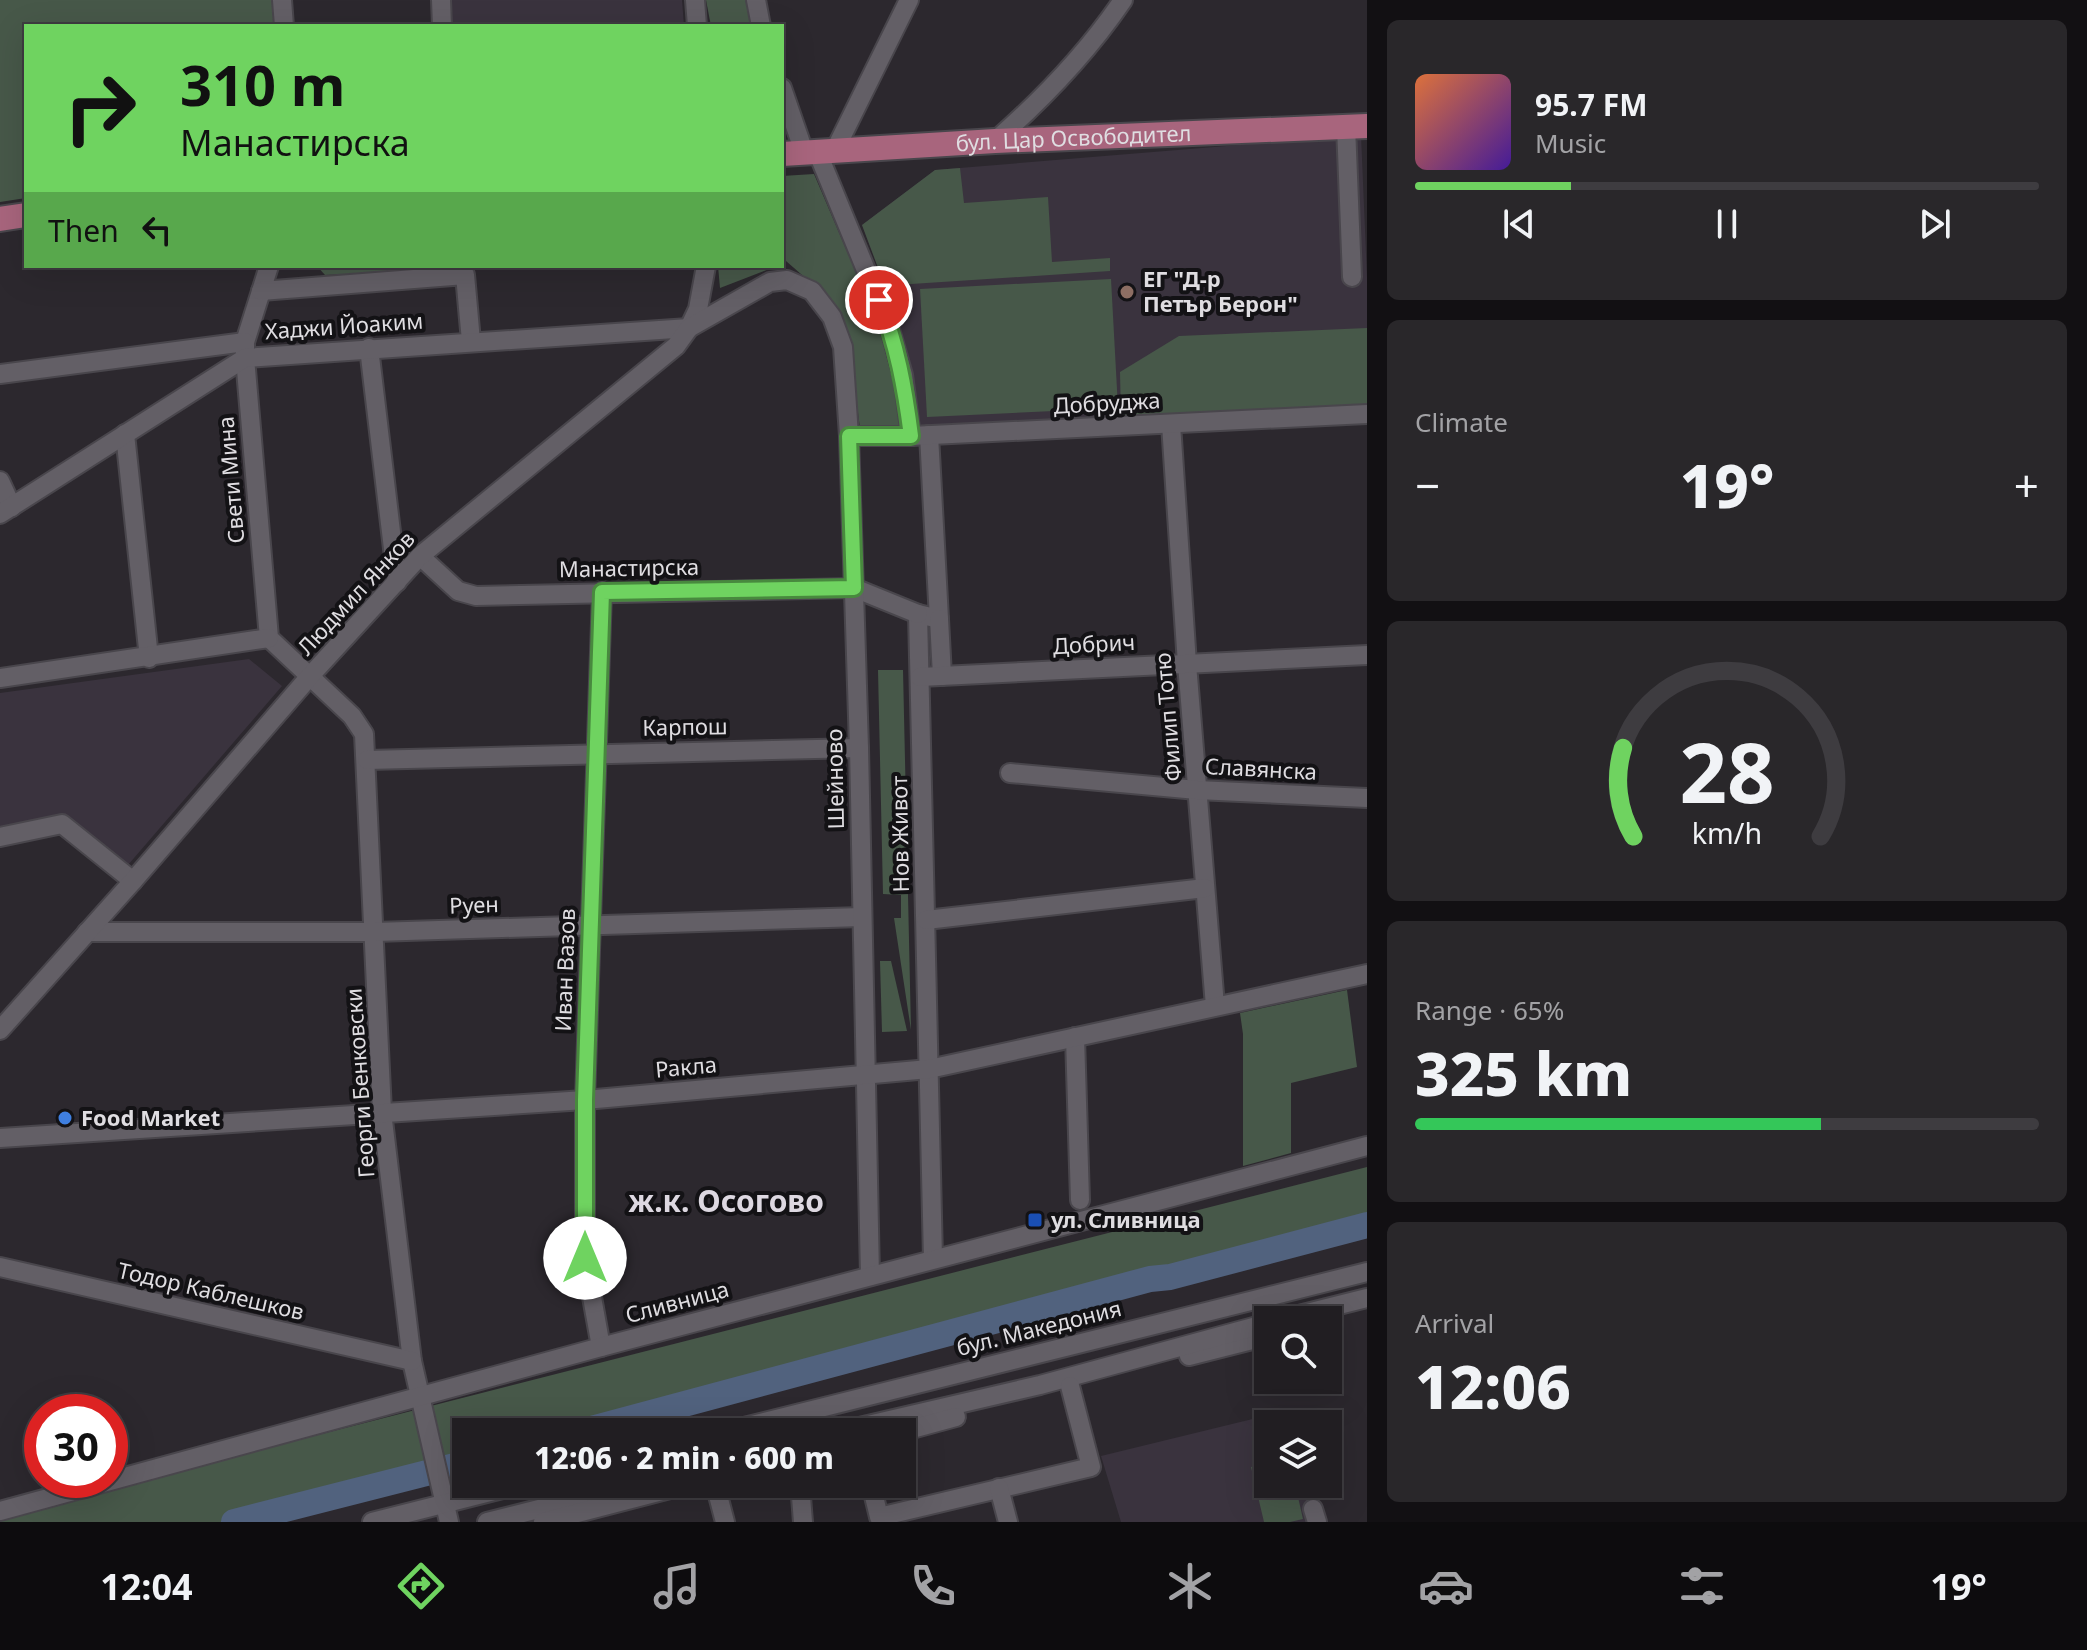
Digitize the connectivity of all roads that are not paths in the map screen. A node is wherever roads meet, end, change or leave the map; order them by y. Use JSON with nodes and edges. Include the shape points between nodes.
{"nodes":[{"id":1,"x":282,"y":0,"type":"edge"},
{"id":2,"x":441,"y":0,"type":"edge"},
{"id":3,"x":695,"y":0,"type":"edge"},
{"id":4,"x":756,"y":0,"type":"edge"},
{"id":5,"x":909,"y":0,"type":"edge"},
{"id":6,"x":1123,"y":0,"type":"edge"},
{"id":7,"x":284,"y":24,"type":"edge"},
{"id":8,"x":442,"y":24,"type":"edge"},
{"id":9,"x":697,"y":24,"type":"edge"},
{"id":10,"x":761,"y":24,"type":"edge"},
{"id":11,"x":784,"y":93,"type":"edge"},
{"id":12,"x":1357,"y":126,"type":"edge"},
{"id":13,"x":995,"y":141,"type":"junction"},
{"id":14,"x":810,"y":152,"type":"edge"},
{"id":15,"x":24,"y":215,"type":"edge"},
{"id":16,"x":0,"y":219,"type":"edge"},
{"id":17,"x":268,"y":268,"type":"edge"},
{"id":18,"x":706,"y":268,"type":"edge"},
{"id":19,"x":1352,"y":277,"type":"dead end"},
{"id":20,"x":261,"y":291,"type":"junction"},
{"id":21,"x":812,"y":291,"type":"joint"},
{"id":22,"x":689,"y":328,"type":"junction"},
{"id":23,"x":471,"y":341,"type":"junction"},
{"id":24,"x":369,"y":348,"type":"junction"},
{"id":25,"x":245,"y":350,"type":"junction"},
{"id":26,"x":0,"y":374,"type":"edge"},
{"id":27,"x":1367,"y":414,"type":"edge"},
{"id":28,"x":1171,"y":424,"type":"junction"},
{"id":29,"x":125,"y":434,"type":"junction"},
{"id":30,"x":920,"y":435,"type":"junction"},
{"id":31,"x":849,"y":436,"type":"junction"},
{"id":32,"x":0,"y":481,"type":"edge"},
{"id":33,"x":6,"y":511,"type":"edge"},
{"id":34,"x":420,"y":556,"type":"junction"},
{"id":35,"x":397,"y":582,"type":"junction"},
{"id":36,"x":854,"y":588,"type":"junction"},
{"id":37,"x":602,"y":592,"type":"junction"},
{"id":38,"x":918,"y":614,"type":"junction"},
{"id":39,"x":939,"y":619,"type":"junction"},
{"id":40,"x":269,"y":638,"type":"junction"},
{"id":41,"x":1367,"y":655,"type":"edge"},
{"id":42,"x":149,"y":658,"type":"junction"},
{"id":43,"x":1187,"y":664,"type":"junction"},
{"id":44,"x":310,"y":676,"type":"junction"},
{"id":45,"x":942,"y":676,"type":"junction"},
{"id":46,"x":920,"y":677,"type":"junction"},
{"id":47,"x":0,"y":678,"type":"edge"},
{"id":48,"x":859,"y":748,"type":"junction"},
{"id":49,"x":595,"y":753,"type":"junction"},
{"id":50,"x":367,"y":760,"type":"junction"},
{"id":51,"x":1010,"y":773,"type":"dead end"},
{"id":52,"x":1197,"y":790,"type":"junction"},
{"id":53,"x":1367,"y":798,"type":"edge"},
{"id":54,"x":0,"y":837,"type":"edge"},
{"id":55,"x":133,"y":881,"type":"junction"},
{"id":56,"x":1205,"y":888,"type":"junction"},
{"id":57,"x":862,"y":917,"type":"junction"},
{"id":58,"x":926,"y":920,"type":"junction"},
{"id":59,"x":590,"y":926,"type":"junction"},
{"id":60,"x":87,"y":932,"type":"junction"},
{"id":61,"x":375,"y":932,"type":"junction"},
{"id":62,"x":1367,"y":974,"type":"edge"},
{"id":63,"x":1215,"y":1006,"type":"junction"},
{"id":64,"x":0,"y":1030,"type":"edge"},
{"id":65,"x":1075,"y":1037,"type":"junction"},
{"id":66,"x":929,"y":1069,"type":"junction"},
{"id":67,"x":866,"y":1074,"type":"junction"},
{"id":68,"x":585,"y":1100,"type":"junction"},
{"id":69,"x":382,"y":1112,"type":"junction"},
{"id":70,"x":0,"y":1138,"type":"edge"},
{"id":71,"x":1367,"y":1146,"type":"edge"},
{"id":72,"x":1080,"y":1200,"type":"dead end"},
{"id":73,"x":933,"y":1259,"type":"junction"},
{"id":74,"x":0,"y":1267,"type":"edge"},
{"id":75,"x":1367,"y":1272,"type":"edge"},
{"id":76,"x":870,"y":1276,"type":"junction"},
{"id":77,"x":1367,"y":1298,"type":"edge"},
{"id":78,"x":1335,"y":1306,"type":"edge"},
{"id":79,"x":1367,"y":1310,"type":"edge"},
{"id":80,"x":1342,"y":1316,"type":"edge"},
{"id":81,"x":1254,"y":1327,"type":"edge"},
{"id":82,"x":1254,"y":1340,"type":"edge"},
{"id":83,"x":601,"y":1347,"type":"junction"},
{"id":84,"x":412,"y":1361,"type":"junction"},
{"id":85,"x":1070,"y":1386,"type":"junction"},
{"id":86,"x":421,"y":1397,"type":"junction"},
{"id":87,"x":808,"y":1418,"type":"edge"},
{"id":88,"x":901,"y":1418,"type":"edge"},
{"id":89,"x":916,"y":1428,"type":"edge"},
{"id":90,"x":999,"y":1488,"type":"junction"},
{"id":91,"x":473,"y":1498,"type":"edge"},
{"id":92,"x":582,"y":1498,"type":"edge"},
{"id":93,"x":635,"y":1498,"type":"edge"},
{"id":94,"x":719,"y":1498,"type":"edge"},
{"id":95,"x":801,"y":1498,"type":"edge"},
{"id":96,"x":874,"y":1498,"type":"edge"},
{"id":97,"x":445,"y":1506,"type":"edge"},
{"id":98,"x":0,"y":1511,"type":"edge"},
{"id":99,"x":372,"y":1522,"type":"edge"},
{"id":100,"x":487,"y":1522,"type":"edge"},
{"id":101,"x":543,"y":1522,"type":"edge"},
{"id":102,"x":725,"y":1522,"type":"edge"},
{"id":103,"x":803,"y":1522,"type":"edge"},
{"id":104,"x":1008,"y":1522,"type":"edge"}],
"edges":[{"from":1,"to":7,"type":"street"},
{"from":2,"to":8,"type":"street"},
{"from":3,"to":9,"type":"street"},
{"from":4,"to":10,"type":"street"},
{"from":5,"to":14,"type":"street"},
{"from":6,"to":13,"type":"street","via":[[1037,105]]},
{"from":11,"to":14,"type":"street"},
{"from":12,"to":13,"type":"main road","name":"бул. Цар Освободител"},
{"from":12,"to":19,"type":"street"},
{"from":13,"to":14,"type":"main road","name":"бул. Цар Освободител"},
{"from":14,"to":30,"type":"street","via":[[889,326]]},
{"from":15,"to":16,"type":"main road"},
{"from":17,"to":20,"type":"street","name":"Свети Мина"},
{"from":18,"to":22,"type":"street"},
{"from":20,"to":23,"type":"street","via":[[465,275]]},
{"from":20,"to":25,"type":"street","name":"Свети Мина"},
{"from":21,"to":22,"type":"street","name":"Людмил Янков","via":[[787,280],[770,282]]},
{"from":21,"to":31,"type":"street","name":"Шейново","via":[[832,317],[843,347]]},
{"from":22,"to":23,"type":"street","name":"Хаджи Йоаким"},
{"from":22,"to":34,"type":"street","name":"Людмил Янков","via":[[676,346]]},
{"from":23,"to":24,"type":"street","name":"Хаджи Йоаким"},
{"from":24,"to":25,"type":"street","name":"Хаджи Йоаким"},
{"from":24,"to":35,"type":"street"},
{"from":25,"to":26,"type":"street"},
{"from":25,"to":29,"type":"street","name":"Хаджи Йоаким"},
{"from":25,"to":40,"type":"street","name":"Свети Мина"},
{"from":27,"to":28,"type":"street","name":"Добруджа"},
{"from":28,"to":30,"type":"street","name":"Добруджа"},
{"from":28,"to":43,"type":"street","name":"Филип Тотю"},
{"from":29,"to":33,"type":"street","name":"Хаджи Йоаким"},
{"from":29,"to":42,"type":"street"},
{"from":30,"to":31,"type":"street","name":"Добруджа"},
{"from":30,"to":39,"type":"street"},
{"from":31,"to":36,"type":"street","name":"Шейново"},
{"from":32,"to":33,"type":"street"},
{"from":34,"to":35,"type":"street","name":"Людмил Янков"},
{"from":34,"to":37,"type":"street","name":"Манастирска","via":[[458,591],[476,596]]},
{"from":35,"to":44,"type":"street","name":"Людмил Янков"},
{"from":36,"to":37,"type":"street","name":"Манастирска"},
{"from":36,"to":38,"type":"street"},
{"from":36,"to":48,"type":"street","name":"Шейново"},
{"from":37,"to":49,"type":"street","name":"Иван Вазов"},
{"from":38,"to":39,"type":"street"},
{"from":38,"to":46,"type":"street","name":"Нов Живот"},
{"from":39,"to":45,"type":"street"},
{"from":40,"to":42,"type":"street"},
{"from":40,"to":44,"type":"street"},
{"from":41,"to":43,"type":"street","name":"Добрич"},
{"from":42,"to":47,"type":"street"},
{"from":43,"to":45,"type":"street","name":"Добрич"},
{"from":43,"to":52,"type":"street","name":"Филип Тотю"},
{"from":44,"to":50,"type":"street","name":"Георги Бенковски","via":[[352,716],[364,734]]},
{"from":44,"to":55,"type":"street","name":"Людмил Янков"},
{"from":45,"to":46,"type":"street","name":"Добрич"},
{"from":46,"to":58,"type":"street","name":"Нов Живот"},
{"from":48,"to":49,"type":"street","name":"Карпош"},
{"from":48,"to":57,"type":"street","name":"Шейново"},
{"from":49,"to":50,"type":"street","name":"Карпош"},
{"from":49,"to":59,"type":"street","name":"Иван Вазов"},
{"from":50,"to":61,"type":"street","name":"Георги Бенковски"},
{"from":51,"to":52,"type":"street","name":"Славянска"},
{"from":52,"to":53,"type":"street","name":"Славянска"},
{"from":52,"to":56,"type":"street","name":"Филип Тотю"},
{"from":54,"to":55,"type":"street","via":[[62,824]]},
{"from":55,"to":60,"type":"street","name":"Людмил Янков"},
{"from":56,"to":58,"type":"street"},
{"from":56,"to":63,"type":"street","name":"Филип Тотю"},
{"from":57,"to":59,"type":"street","name":"Руен"},
{"from":57,"to":67,"type":"street","name":"Шейново"},
{"from":58,"to":66,"type":"street","name":"Нов Живот"},
{"from":59,"to":61,"type":"street","name":"Руен"},
{"from":59,"to":68,"type":"street","name":"Иван Вазов"},
{"from":60,"to":61,"type":"street","name":"Руен"},
{"from":60,"to":64,"type":"street","name":"Людмил Янков"},
{"from":61,"to":69,"type":"street","name":"Георги Бенковски"},
{"from":62,"to":63,"type":"street","name":"Ракла"},
{"from":63,"to":65,"type":"street","name":"Ракла"},
{"from":65,"to":66,"type":"street","name":"Ракла"},
{"from":65,"to":72,"type":"street"},
{"from":66,"to":67,"type":"street","name":"Ракла"},
{"from":66,"to":73,"type":"street","name":"Нов Живот"},
{"from":67,"to":68,"type":"street","name":"Ракла"},
{"from":67,"to":76,"type":"street","name":"Шейново"},
{"from":68,"to":69,"type":"street","name":"Ракла"},
{"from":68,"to":83,"type":"street","name":"Иван Вазов","via":[[585,1267]]},
{"from":69,"to":70,"type":"street","name":"Ракла"},
{"from":69,"to":84,"type":"street","name":"Георги Бенковски"},
{"from":71,"to":73,"type":"street","name":"Сливница"},
{"from":73,"to":76,"type":"street","name":"Сливница"},
{"from":74,"to":84,"type":"street","name":"Тодор Каблешков"},
{"from":75,"to":87,"type":"street","name":"бул. Македония"},
{"from":76,"to":83,"type":"street","name":"Сливница"},
{"from":77,"to":78,"type":"street"},
{"from":79,"to":80,"type":"street"},
{"from":81,"to":88,"type":"street"},
{"from":82,"to":85,"type":"street"},
{"from":83,"to":86,"type":"street","name":"Сливница"},
{"from":84,"to":86,"type":"street","name":"Георги Бенковски"},
{"from":85,"to":89,"type":"street"},
{"from":85,"to":90,"type":"street","via":[[1091,1467]]},
{"from":86,"to":97,"type":"street","name":"Георги Бенковски"},
{"from":86,"to":98,"type":"street","name":"Сливница"},
{"from":90,"to":96,"type":"street","via":[[879,1517]]},
{"from":90,"to":104,"type":"street"},
{"from":91,"to":97,"type":"street"},
{"from":92,"to":100,"type":"street"},
{"from":93,"to":101,"type":"street"},
{"from":94,"to":102,"type":"street"},
{"from":95,"to":103,"type":"street"},
{"from":97,"to":99,"type":"street"}]}
